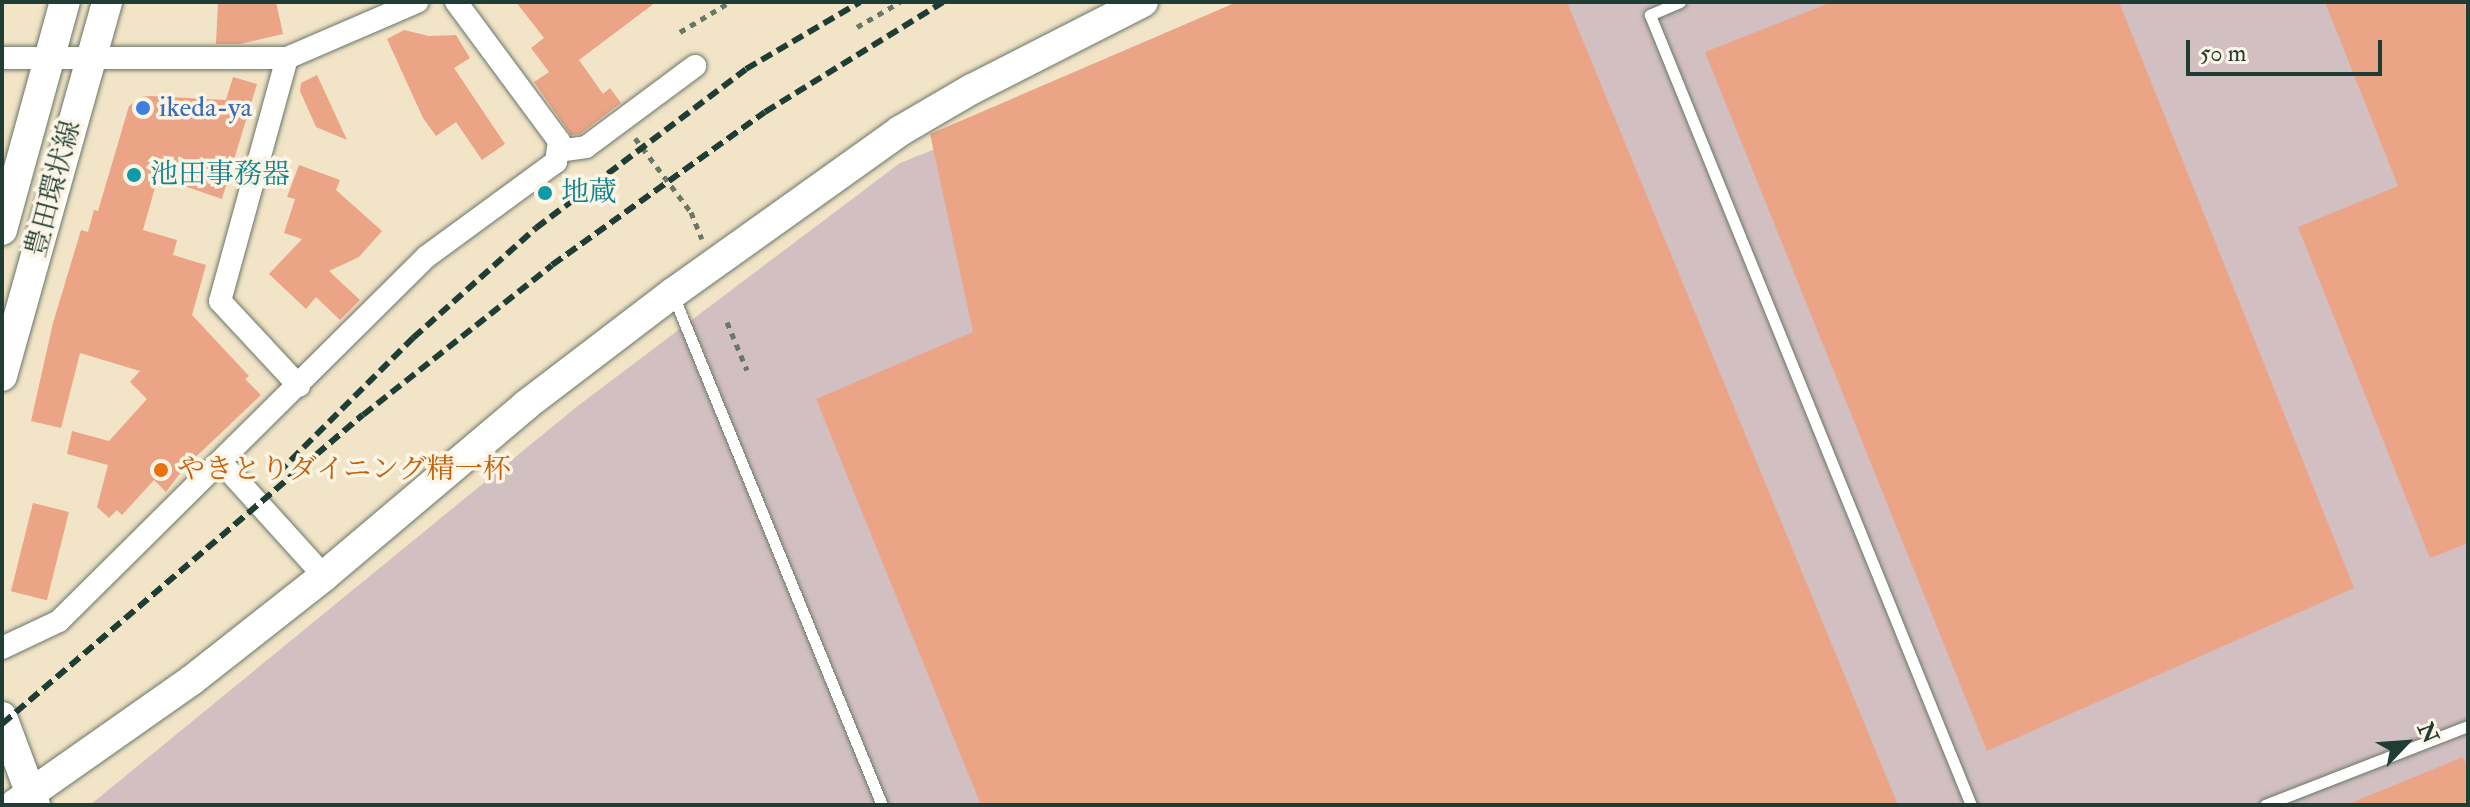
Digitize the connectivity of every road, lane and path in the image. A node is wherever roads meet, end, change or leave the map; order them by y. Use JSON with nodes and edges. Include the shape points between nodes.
{"nodes":[{"id":1,"x":65,"y":2,"type":"edge"},
{"id":2,"x":107,"y":2,"type":"edge"},
{"id":3,"x":417,"y":2,"type":"edge"},
{"id":4,"x":456,"y":2,"type":"edge"},
{"id":5,"x":730,"y":2,"type":"edge"},
{"id":6,"x":900,"y":2,"type":"edge"},
{"id":7,"x":1143,"y":2,"type":"edge"},
{"id":8,"x":1680,"y":2,"type":"edge"},
{"id":9,"x":857,"y":27,"type":"dead end"},
{"id":10,"x":680,"y":32,"type":"dead end"},
{"id":11,"x":2,"y":58,"type":"edge"},
{"id":12,"x":287,"y":58,"type":"junction"},
{"id":13,"x":50,"y":60,"type":"junction"},
{"id":14,"x":89,"y":61,"type":"junction"},
{"id":15,"x":695,"y":66,"type":"dead end"},
{"id":16,"x":623,"y":121,"type":"junction"},
{"id":17,"x":558,"y":151,"type":"junction"},
{"id":18,"x":2,"y":230,"type":"edge"},
{"id":19,"x":702,"y":239,"type":"dead end"},
{"id":20,"x":673,"y":293,"type":"junction"},
{"id":21,"x":727,"y":322,"type":"dead end"},
{"id":22,"x":747,"y":370,"type":"dead end"},
{"id":23,"x":2,"y":376,"type":"edge"},
{"id":24,"x":299,"y":386,"type":"junction"},
{"id":25,"x":221,"y":462,"type":"junction"},
{"id":26,"x":324,"y":576,"type":"junction"},
{"id":27,"x":2,"y":648,"type":"edge"},
{"id":28,"x":2,"y":717,"type":"edge"},
{"id":29,"x":2468,"y":726,"type":"edge"},
{"id":30,"x":26,"y":801,"type":"edge"},
{"id":31,"x":882,"y":805,"type":"edge"},
{"id":32,"x":1971,"y":805,"type":"edge"},
{"id":33,"x":2265,"y":805,"type":"edge"}],
"edges":[{"from":1,"to":13,"type":"street","name":"豊田環状線"},
{"from":2,"to":14,"type":"street","name":"豊田環状線"},
{"from":3,"to":12,"type":"street"},
{"from":4,"to":17,"type":"street","via":[[559,141]]},
{"from":5,"to":10,"type":"path"},
{"from":6,"to":9,"type":"path"},
{"from":7,"to":20,"type":"street","via":[[900,131]]},
{"from":8,"to":32,"type":"lane","via":[[1650,15]]},
{"from":11,"to":13,"type":"street"},
{"from":12,"to":14,"type":"street"},
{"from":12,"to":24,"type":"street","via":[[220,301]]},
{"from":13,"to":14,"type":"street"},
{"from":13,"to":18,"type":"street","name":"豊田環状線"},
{"from":14,"to":23,"type":"street","name":"豊田環状線"},
{"from":15,"to":16,"type":"street"},
{"from":16,"to":17,"type":"street","via":[[586,147]]},
{"from":16,"to":19,"type":"path","via":[[691,212]]},
{"from":17,"to":24,"type":"street","via":[[556,162],[426,257]]},
{"from":20,"to":26,"type":"street","via":[[526,405]]},
{"from":20,"to":31,"type":"lane"},
{"from":21,"to":22,"type":"path"},
{"from":24,"to":25,"type":"street"},
{"from":25,"to":26,"type":"street"},
{"from":25,"to":27,"type":"street","via":[[59,621]]},
{"from":26,"to":30,"type":"street"},
{"from":28,"to":30,"type":"street"},
{"from":29,"to":33,"type":"lane"}]}
